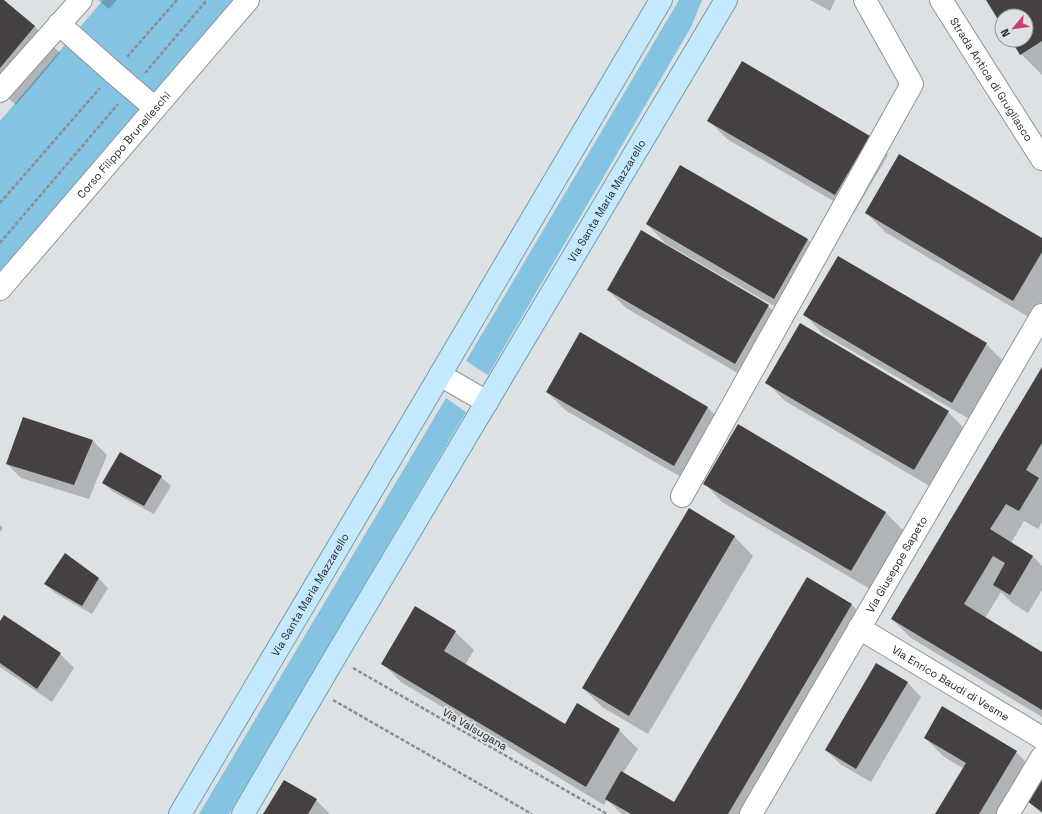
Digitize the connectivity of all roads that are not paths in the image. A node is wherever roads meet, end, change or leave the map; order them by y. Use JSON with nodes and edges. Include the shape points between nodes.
{"nodes":[{"id":1,"x":81,"y":0,"type":"edge"},
{"id":2,"x":248,"y":0,"type":"edge"},
{"id":3,"x":661,"y":0,"type":"edge"},
{"id":4,"x":726,"y":0,"type":"edge"},
{"id":5,"x":865,"y":0,"type":"edge"},
{"id":6,"x":941,"y":0,"type":"edge"},
{"id":7,"x":59,"y":24,"type":"junction"},
{"id":8,"x":0,"y":91,"type":"edge"},
{"id":9,"x":155,"y":108,"type":"junction"},
{"id":10,"x":1042,"y":159,"type":"edge"},
{"id":11,"x":0,"y":289,"type":"edge"},
{"id":12,"x":1042,"y":315,"type":"edge"},
{"id":13,"x":440,"y":375,"type":"junction"},
{"id":14,"x":487,"y":402,"type":"junction"},
{"id":15,"x":682,"y":496,"type":"dead end"},
{"id":16,"x":859,"y":628,"type":"junction"},
{"id":17,"x":1042,"y":738,"type":"edge"},
{"id":18,"x":1042,"y":757,"type":"edge"},
{"id":19,"x":180,"y":814,"type":"edge"},
{"id":20,"x":243,"y":814,"type":"edge"},
{"id":21,"x":751,"y":814,"type":"edge"},
{"id":22,"x":1008,"y":814,"type":"edge"}],
"edges":[{"from":1,"to":7,"type":"street"},
{"from":2,"to":9,"type":"street","name":"Corso Filippo Brunelleschi"},
{"from":3,"to":13,"type":"main road","name":"Via Santa Maria Mazzarello"},
{"from":4,"to":14,"type":"main road","name":"Via Santa Maria Mazzarello"},
{"from":5,"to":15,"type":"street","via":[[912,84]]},
{"from":6,"to":10,"type":"street","name":"Strada Antica di Grugliasco"},
{"from":7,"to":8,"type":"street"},
{"from":7,"to":9,"type":"street"},
{"from":9,"to":11,"type":"street","name":"Corso Filippo Brunelleschi"},
{"from":12,"to":16,"type":"street","name":"Via Giuseppe Sapeto"},
{"from":13,"to":14,"type":"street"},
{"from":13,"to":19,"type":"main road","name":"Via Santa Maria Mazzarello"},
{"from":14,"to":20,"type":"main road","name":"Via Santa Maria Mazzarello"},
{"from":16,"to":17,"type":"street","name":"Via Enrico Baudi di Vesme"},
{"from":16,"to":21,"type":"street","name":"Via Giuseppe Sapeto"},
{"from":18,"to":22,"type":"street"}]}
